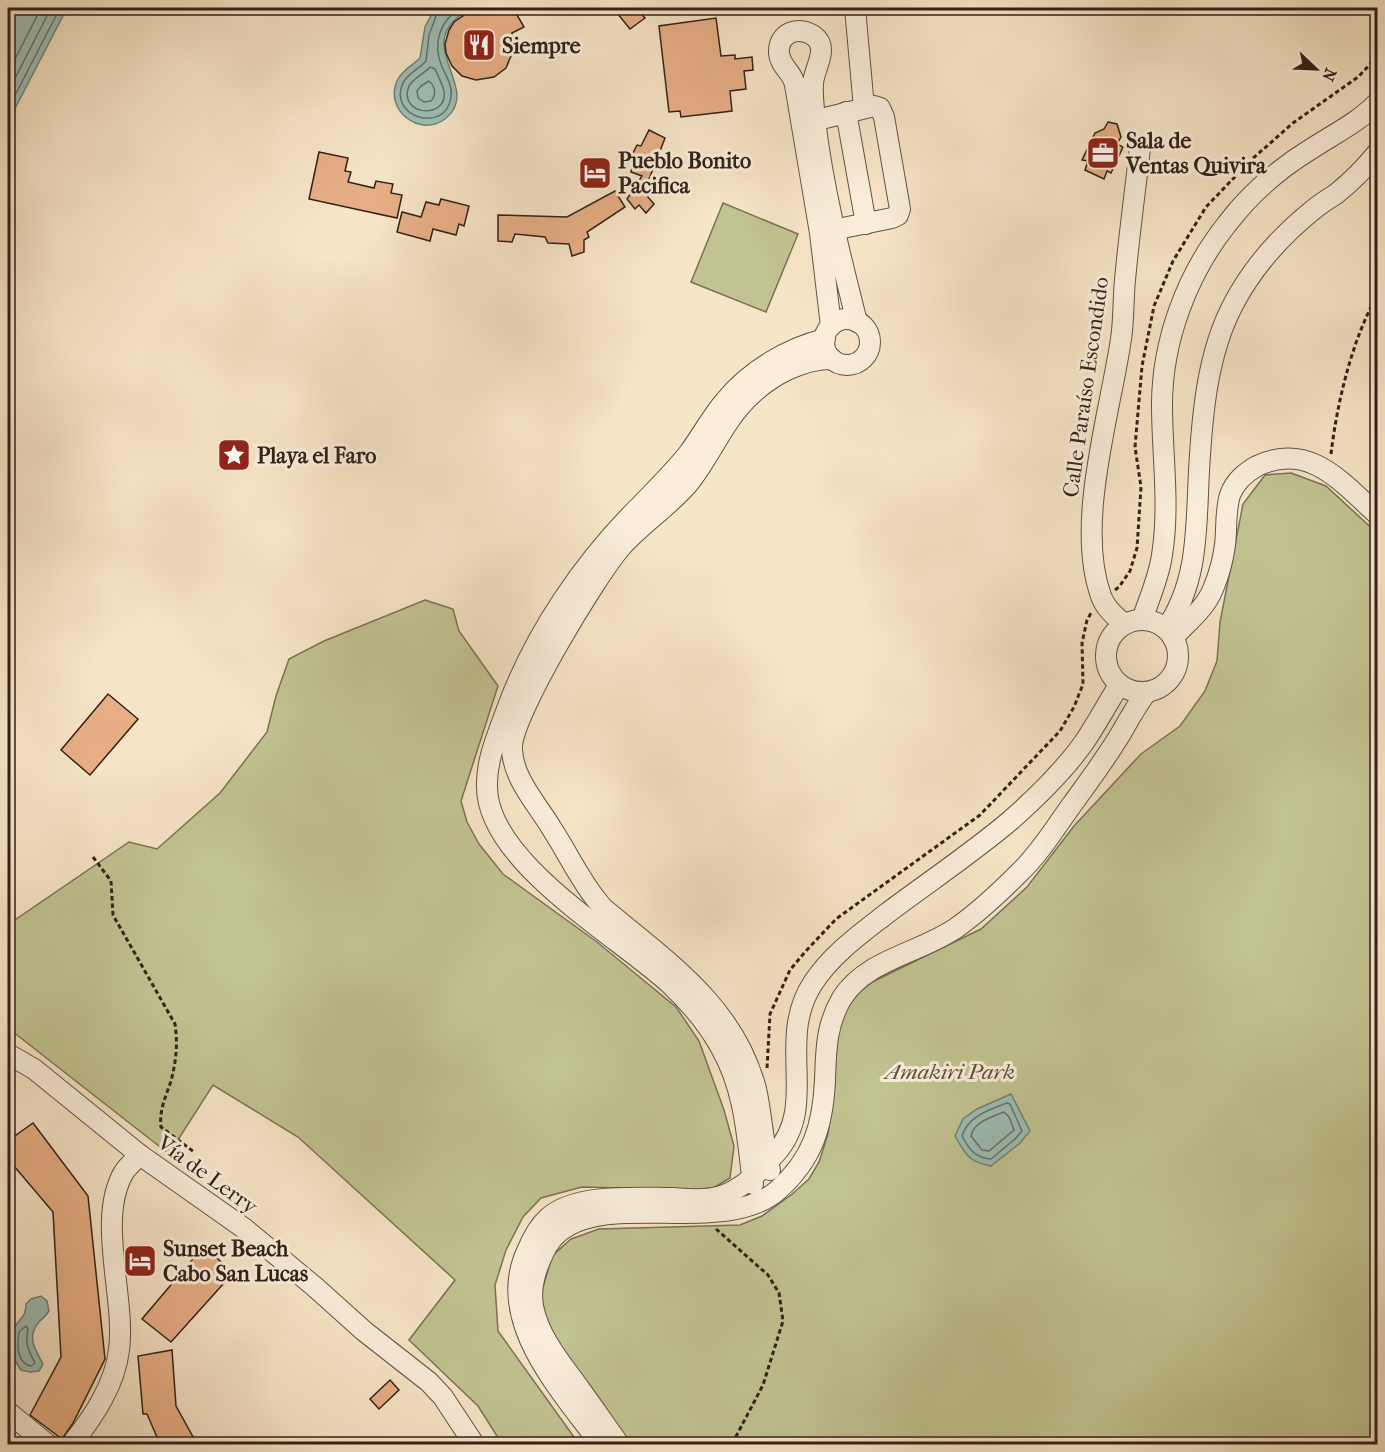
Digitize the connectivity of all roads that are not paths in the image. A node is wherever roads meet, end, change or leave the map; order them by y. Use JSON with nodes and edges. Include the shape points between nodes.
{"nodes":[{"id":1,"x":855,"y":8,"type":"edge"},
{"id":2,"x":1377,"y":102,"type":"edge"},
{"id":3,"x":855,"y":110,"type":"junction"},
{"id":4,"x":1140,"y":148,"type":"dead end"},
{"id":5,"x":1377,"y":152,"type":"edge"},
{"id":6,"x":866,"y":224,"type":"junction"},
{"id":7,"x":827,"y":232,"type":"junction"},
{"id":8,"x":856,"y":321,"type":"junction"},
{"id":9,"x":828,"y":333,"type":"junction"},
{"id":10,"x":832,"y":359,"type":"junction"},
{"id":11,"x":1377,"y":515,"type":"edge"},
{"id":12,"x":1133,"y":622,"type":"junction"},
{"id":13,"x":1170,"y":634,"type":"junction"},
{"id":14,"x":1119,"y":685,"type":"junction"},
{"id":15,"x":1146,"y":693,"type":"junction"},
{"id":16,"x":8,"y":1054,"type":"edge"},
{"id":17,"x":140,"y":1155,"type":"junction"},
{"id":18,"x":768,"y":1161,"type":"junction"},
{"id":19,"x":752,"y":1178,"type":"junction"},
{"id":20,"x":777,"y":1192,"type":"junction"},
{"id":21,"x":756,"y":1204,"type":"junction"},
{"id":22,"x":8,"y":1412,"type":"edge"},
{"id":23,"x":46,"y":1444,"type":"edge"},
{"id":24,"x":72,"y":1444,"type":"edge"},
{"id":25,"x":474,"y":1444,"type":"edge"},
{"id":26,"x":600,"y":1444,"type":"edge"},
{"id":27,"x":619,"y":1444,"type":"edge"}],
"edges":[{"from":1,"to":3,"type":"street"},
{"from":2,"to":12,"type":"street","via":[[1286,167],[1249,200],[1210,247],[1185,295],[1164,374],[1162,558]]},
{"from":3,"to":6,"type":"street"},
{"from":3,"to":6,"type":"street","via":[[880,108],[900,209],[892,218]]},
{"from":3,"to":7,"type":"street","via":[[809,122]]},
{"from":4,"to":12,"type":"street","name":"Calle Paraíso Escondido","via":[[1121,337],[1092,506],[1092,544],[1101,598],[1112,613]]},
{"from":5,"to":13,"type":"street","via":[[1355,178],[1314,209],[1271,250],[1234,303],[1208,383],[1192,567]]},
{"from":6,"to":7,"type":"street"},
{"from":7,"to":8,"type":"street"},
{"from":7,"to":9,"type":"street"},
{"from":8,"to":9,"type":"street","via":[[843,320]]},
{"from":8,"to":10,"type":"street","via":[[870,338],[864,358],[852,365]]},
{"from":9,"to":10,"type":"street","via":[[827,353]]},
{"from":9,"to":19,"type":"street","via":[[761,368],[738,386],[677,467],[580,574],[513,692],[492,750],[486,788],[501,834],[524,862],[670,984],[706,1025],[733,1072],[750,1143]]},
{"from":10,"to":18,"type":"street","via":[[805,362],[752,394],[731,417],[688,483],[607,564],[541,675],[516,725],[512,748],[525,786],[595,898],[699,989],[737,1041],[755,1089]]},
{"from":11,"to":13,"type":"street","via":[[1329,471],[1303,459],[1292,457],[1246,472],[1229,498],[1224,546],[1213,590],[1201,609]]},
{"from":12,"to":13,"type":"street","via":[[1150,621]]},
{"from":12,"to":14,"type":"street","via":[[1114,632],[1105,654],[1106,665]]},
{"from":13,"to":15,"type":"street","via":[[1177,650],[1174,673],[1167,682]]},
{"from":14,"to":15,"type":"street"},
{"from":14,"to":18,"type":"street","via":[[1087,738],[1041,791],[996,831],[857,936],[821,971],[805,995],[796,1027],[795,1118]]},
{"from":15,"to":20,"type":"street","via":[[1093,776],[1023,870],[955,928],[887,961],[847,991],[835,1012],[824,1053],[819,1129],[804,1161]]},
{"from":16,"to":17,"type":"street","name":"Vía de Lerry","via":[[44,1076]]},
{"from":17,"to":24,"type":"street","via":[[124,1172],[112,1219],[120,1349],[109,1386]]},
{"from":17,"to":25,"type":"street","name":"Vía de Lerry","via":[[245,1229],[429,1382]]},
{"from":18,"to":19,"type":"street"},
{"from":18,"to":20,"type":"street"},
{"from":19,"to":21,"type":"street"},
{"from":19,"to":26,"type":"street","via":[[735,1190],[711,1198],[615,1198],[586,1202],[561,1210],[541,1225],[520,1270],[522,1323],[548,1371]]},
{"from":20,"to":21,"type":"street"},
{"from":21,"to":27,"type":"street","via":[[699,1214],[615,1213],[585,1218],[554,1235],[545,1249],[532,1295],[538,1325]]},
{"from":22,"to":23,"type":"street"}]}
